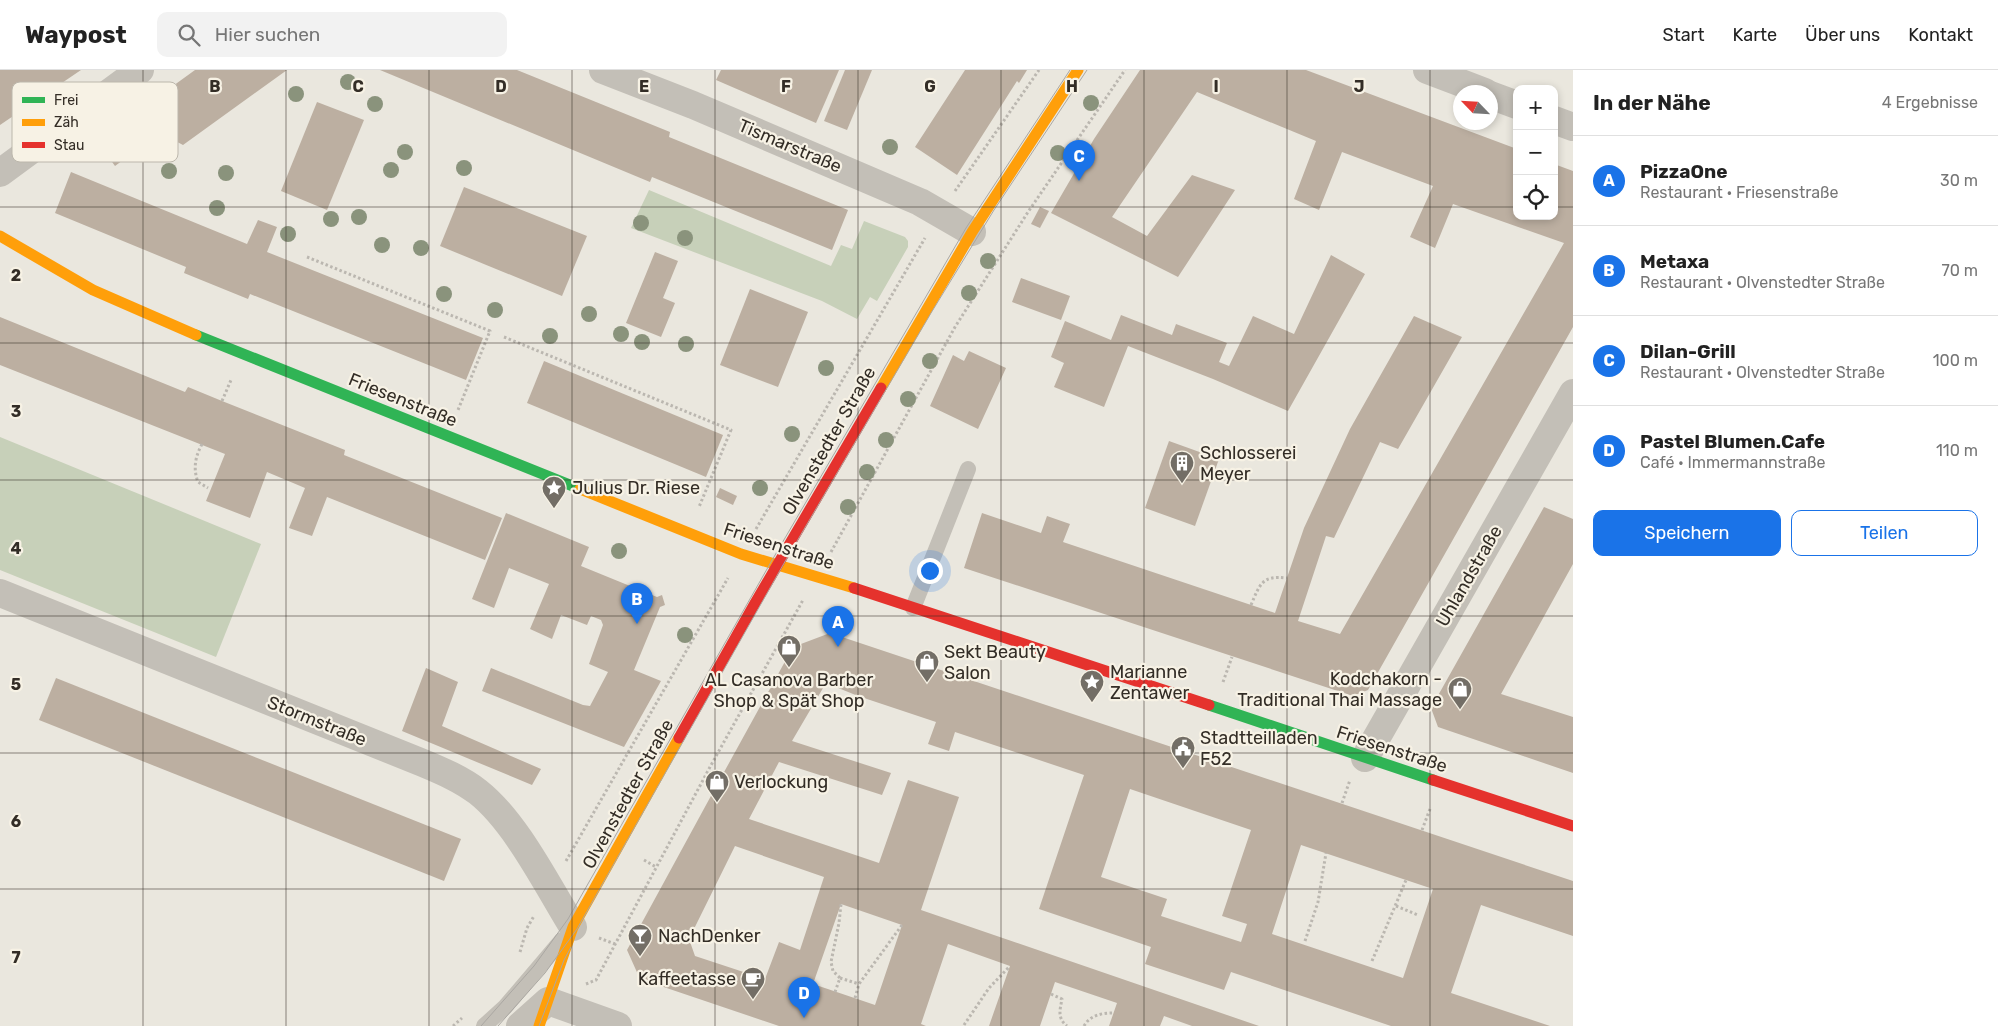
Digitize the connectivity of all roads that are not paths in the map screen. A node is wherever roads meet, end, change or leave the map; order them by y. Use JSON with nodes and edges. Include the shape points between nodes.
{"nodes":[{"id":1,"x":140,"y":70,"type":"edge"},
{"id":2,"x":604,"y":70,"type":"edge"},
{"id":3,"x":1078,"y":70,"type":"edge"},
{"id":4,"x":1427,"y":70,"type":"edge"},
{"id":5,"x":124,"y":82,"type":"edge"},
{"id":6,"x":1467,"y":85,"type":"edge"},
{"id":7,"x":1498,"y":98,"type":"edge"},
{"id":8,"x":1513,"y":104,"type":"edge"},
{"id":9,"x":1558,"y":121,"type":"edge"},
{"id":10,"x":1573,"y":127,"type":"edge"},
{"id":11,"x":15,"y":162,"type":"edge"},
{"id":12,"x":0,"y":173,"type":"edge"},
{"id":13,"x":972,"y":232,"type":"junction"},
{"id":14,"x":0,"y":236,"type":"edge"},
{"id":15,"x":1573,"y":393,"type":"edge"},
{"id":16,"x":968,"y":470,"type":"dead end"},
{"id":17,"x":778,"y":563,"type":"junction"},
{"id":18,"x":0,"y":593,"type":"edge"},
{"id":19,"x":913,"y":608,"type":"junction"},
{"id":20,"x":1365,"y":758,"type":"junction"},
{"id":21,"x":1573,"y":826,"type":"edge"},
{"id":22,"x":573,"y":927,"type":"junction"},
{"id":23,"x":544,"y":1014,"type":"edge"},
{"id":24,"x":484,"y":1026,"type":"edge"},
{"id":25,"x":520,"y":1026,"type":"edge"},
{"id":26,"x":618,"y":1026,"type":"edge"}],
"edges":[{"from":1,"to":5,"type":"street"},
{"from":2,"to":13,"type":"street","name":"Tismarstraße","via":[[920,202]]},
{"from":3,"to":13,"type":"street","name":"Olvenstedter Straße"},
{"from":4,"to":6,"type":"street"},
{"from":7,"to":8,"type":"street"},
{"from":9,"to":10,"type":"street"},
{"from":11,"to":12,"type":"street"},
{"from":13,"to":17,"type":"street","name":"Olvenstedter Straße"},
{"from":14,"to":17,"type":"street","name":"Friesenstraße","via":[[116,301],[242,354],[688,533],[742,554]]},
{"from":15,"to":20,"type":"street","name":"Uhlandstraße"},
{"from":16,"to":19,"type":"lane"},
{"from":17,"to":19,"type":"street","name":"Friesenstraße"},
{"from":17,"to":22,"type":"street","name":"Olvenstedter Straße"},
{"from":18,"to":22,"type":"street","name":"Stormstraße","via":[[423,763],[470,786],[509,825]]},
{"from":19,"to":20,"type":"street","name":"Friesenstraße"},
{"from":20,"to":21,"type":"street","name":"Friesenstraße"},
{"from":22,"to":23,"type":"street","name":"Olvenstedter Straße"},
{"from":22,"to":24,"type":"lane","via":[[505,1007]]},
{"from":23,"to":25,"type":"street"},
{"from":23,"to":26,"type":"street"}]}
